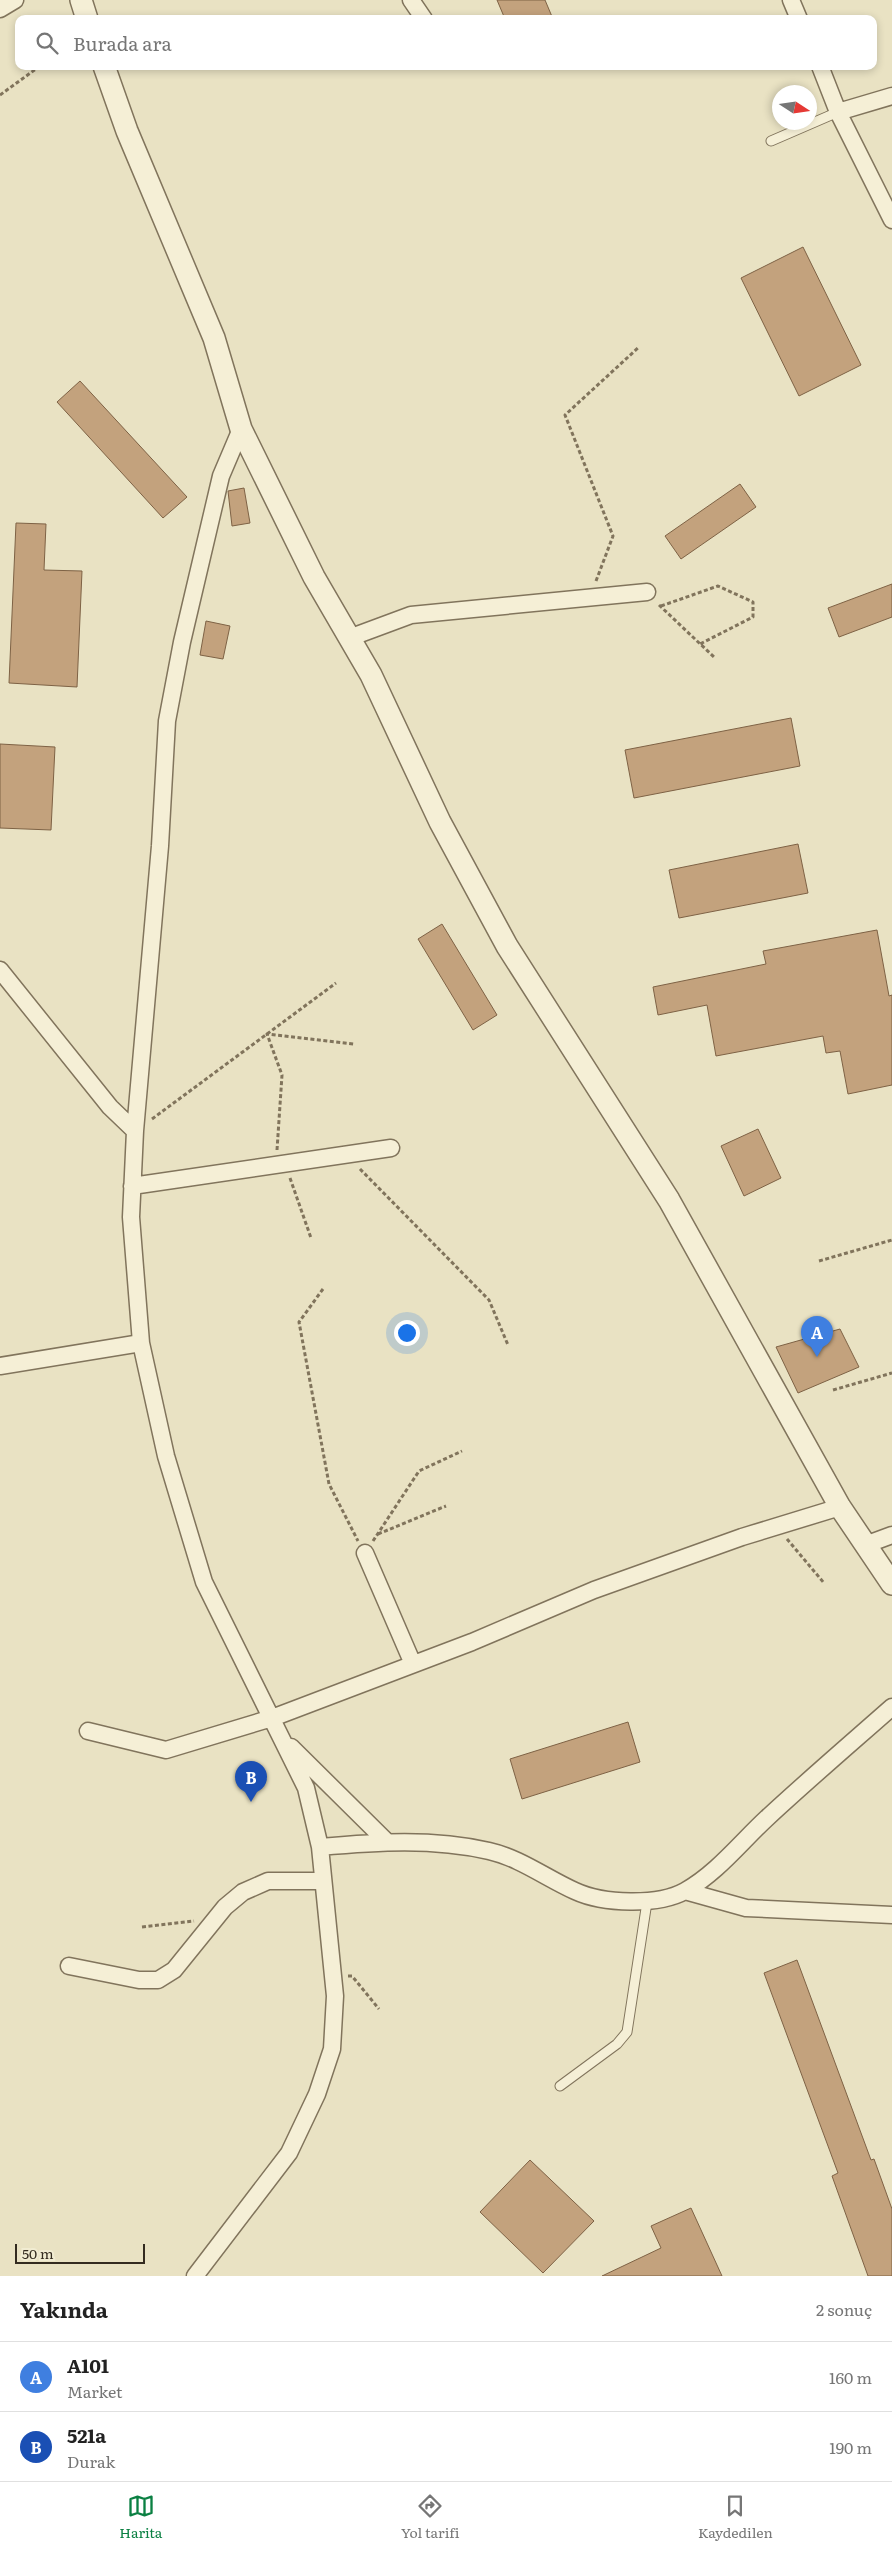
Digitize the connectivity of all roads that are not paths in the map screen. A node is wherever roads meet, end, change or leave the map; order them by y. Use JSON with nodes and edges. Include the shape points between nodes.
{"nodes":[{"id":1,"x":15,"y":0,"type":"edge"},
{"id":2,"x":81,"y":0,"type":"edge"},
{"id":3,"x":411,"y":0,"type":"edge"},
{"id":4,"x":791,"y":0,"type":"edge"},
{"id":5,"x":0,"y":9,"type":"edge"},
{"id":6,"x":86,"y":15,"type":"edge"},
{"id":7,"x":421,"y":15,"type":"edge"},
{"id":8,"x":797,"y":15,"type":"edge"},
{"id":9,"x":105,"y":70,"type":"edge"},
{"id":10,"x":822,"y":70,"type":"edge"},
{"id":11,"x":892,"y":96,"type":"edge"},
{"id":12,"x":838,"y":112,"type":"junction"},
{"id":13,"x":771,"y":141,"type":"dead end"},
{"id":14,"x":892,"y":220,"type":"edge"},
{"id":15,"x":241,"y":429,"type":"junction"},
{"id":16,"x":646,"y":592,"type":"road end"},
{"id":17,"x":349,"y":638,"type":"junction"},
{"id":18,"x":0,"y":970,"type":"edge"},
{"id":19,"x":135,"y":1132,"type":"junction"},
{"id":20,"x":391,"y":1148,"type":"dead end"},
{"id":21,"x":132,"y":1186,"type":"junction"},
{"id":22,"x":141,"y":1343,"type":"junction"},
{"id":23,"x":0,"y":1366,"type":"edge"},
{"id":24,"x":840,"y":1507,"type":"junction"},
{"id":25,"x":892,"y":1535,"type":"edge"},
{"id":26,"x":866,"y":1545,"type":"junction"},
{"id":27,"x":365,"y":1554,"type":"road end"},
{"id":28,"x":892,"y":1584,"type":"edge"},
{"id":29,"x":413,"y":1664,"type":"junction"},
{"id":30,"x":892,"y":1708,"type":"edge"},
{"id":31,"x":272,"y":1718,"type":"junction"},
{"id":32,"x":88,"y":1731,"type":"dead end"},
{"id":33,"x":282,"y":1738,"type":"junction"},
{"id":34,"x":386,"y":1842,"type":"junction"},
{"id":35,"x":320,"y":1847,"type":"junction"},
{"id":36,"x":321,"y":1881,"type":"junction"},
{"id":37,"x":685,"y":1891,"type":"junction"},
{"id":38,"x":647,"y":1902,"type":"junction"},
{"id":39,"x":892,"y":1915,"type":"edge"},
{"id":40,"x":69,"y":1966,"type":"dead end"},
{"id":41,"x":560,"y":2086,"type":"dead end"},
{"id":42,"x":195,"y":2276,"type":"edge"}],
"edges":[{"from":1,"to":5,"type":"street"},
{"from":2,"to":6,"type":"street"},
{"from":3,"to":7,"type":"street"},
{"from":4,"to":8,"type":"street"},
{"from":9,"to":15,"type":"street","via":[[127,130],[214,338]]},
{"from":10,"to":12,"type":"street"},
{"from":11,"to":12,"type":"street"},
{"from":12,"to":13,"type":"lane"},
{"from":12,"to":14,"type":"street"},
{"from":15,"to":17,"type":"street","via":[[314,577]]},
{"from":15,"to":19,"type":"street","via":[[221,476],[167,721],[160,846]]},
{"from":16,"to":17,"type":"street","via":[[412,615]]},
{"from":17,"to":24,"type":"street","via":[[371,676],[440,822],[507,946],[669,1200]]},
{"from":18,"to":19,"type":"street","via":[[110,1107]]},
{"from":19,"to":21,"type":"street"},
{"from":20,"to":21,"type":"street"},
{"from":21,"to":22,"type":"street","via":[[131,1217]]},
{"from":22,"to":23,"type":"street"},
{"from":22,"to":31,"type":"street","via":[[166,1456],[204,1582]]},
{"from":24,"to":26,"type":"street"},
{"from":24,"to":29,"type":"street","via":[[594,1590]]},
{"from":25,"to":26,"type":"street"},
{"from":26,"to":28,"type":"street"},
{"from":27,"to":29,"type":"street"},
{"from":29,"to":31,"type":"street"},
{"from":30,"to":37,"type":"street","via":[[767,1818],[718,1866]]},
{"from":31,"to":32,"type":"street","via":[[166,1750]]},
{"from":31,"to":33,"type":"street"},
{"from":33,"to":34,"type":"street"},
{"from":33,"to":35,"type":"street","via":[[306,1788]]},
{"from":34,"to":35,"type":"street"},
{"from":34,"to":38,"type":"street","via":[[450,1845],[490,1851],[531,1867],[576,1892],[613,1900]]},
{"from":35,"to":36,"type":"street"},
{"from":36,"to":40,"type":"street","via":[[268,1881],[243,1892],[225,1907],[174,1970],[158,1980],[138,1980]]},
{"from":36,"to":42,"type":"street","via":[[335,1996],[332,2049],[317,2094],[290,2153]]},
{"from":37,"to":38,"type":"street"},
{"from":37,"to":39,"type":"street","via":[[746,1908]]},
{"from":38,"to":41,"type":"lane","via":[[627,2032],[617,2044]]}]}
